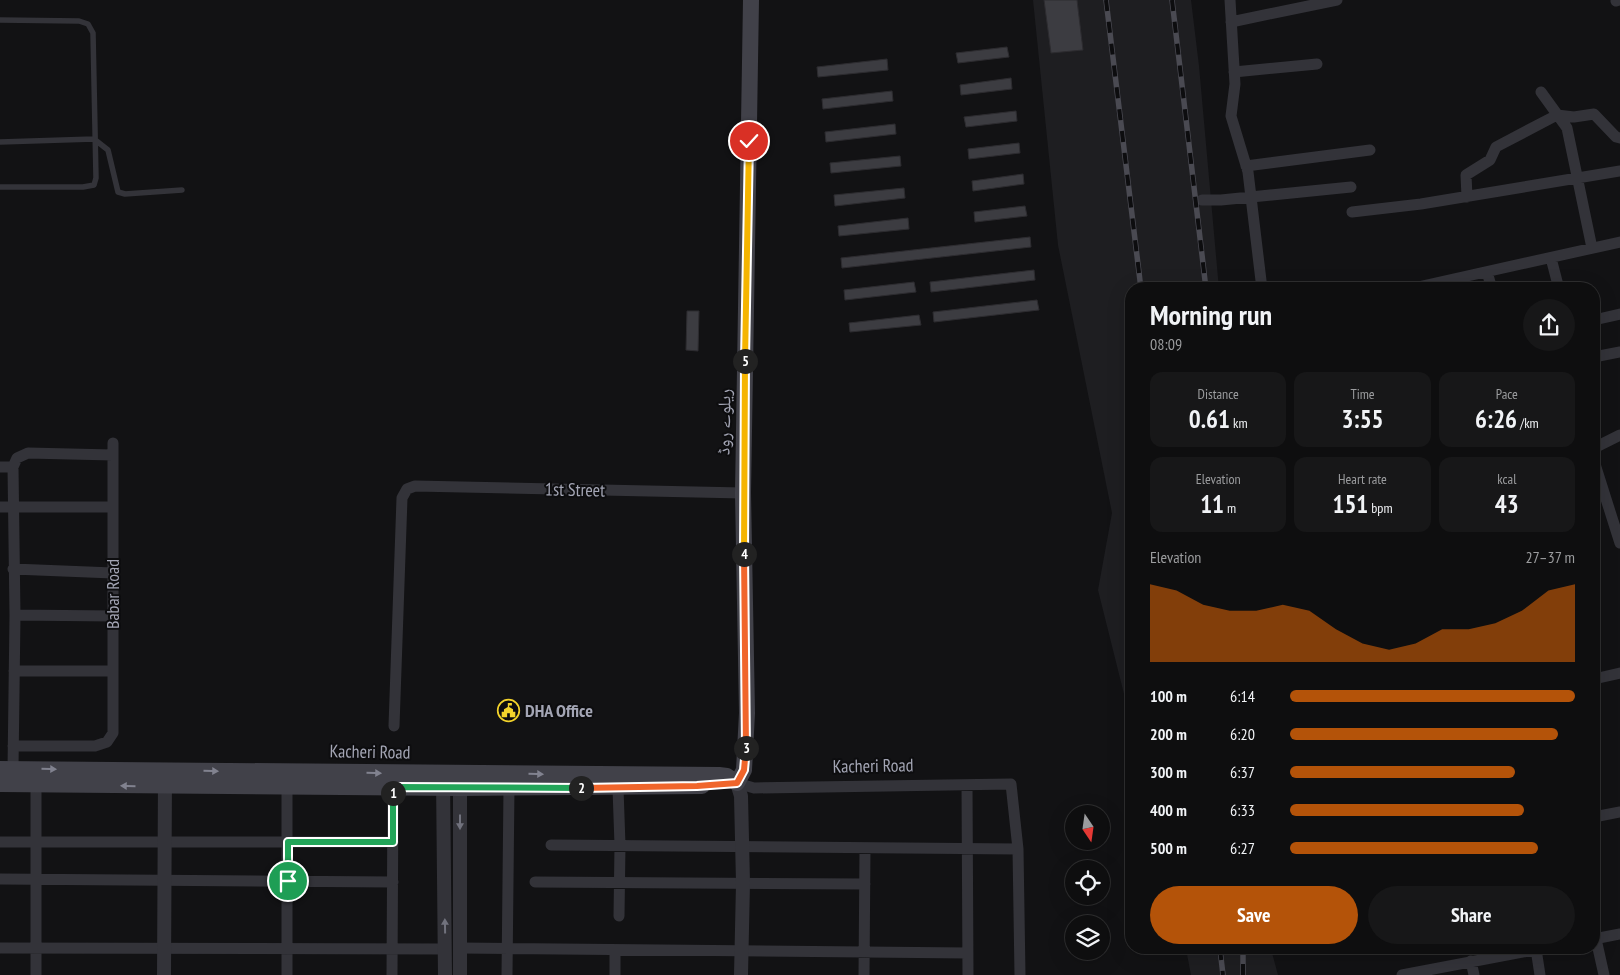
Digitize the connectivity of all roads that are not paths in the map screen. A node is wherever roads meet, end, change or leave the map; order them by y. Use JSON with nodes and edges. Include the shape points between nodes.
{"nodes":[{"id":1,"x":752,"y":0,"type":"edge"},
{"id":2,"x":1230,"y":0,"type":"edge"},
{"id":3,"x":1337,"y":0,"type":"edge"},
{"id":4,"x":0,"y":20,"type":"edge"},
{"id":5,"x":1231,"y":22,"type":"junction"},
{"id":6,"x":1317,"y":64,"type":"dead end"},
{"id":7,"x":1234,"y":72,"type":"junction"},
{"id":8,"x":1541,"y":92,"type":"dead end"},
{"id":9,"x":1557,"y":115,"type":"junction"},
{"id":10,"x":1620,"y":138,"type":"edge"},
{"id":11,"x":94,"y":139,"type":"junction"},
{"id":12,"x":0,"y":142,"type":"edge"},
{"id":13,"x":1370,"y":150,"type":"dead end"},
{"id":14,"x":1246,"y":166,"type":"junction"},
{"id":15,"x":1620,"y":171,"type":"edge"},
{"id":16,"x":1578,"y":179,"type":"junction"},
{"id":17,"x":0,"y":187,"type":"edge"},
{"id":18,"x":1351,"y":187,"type":"dead end"},
{"id":19,"x":182,"y":190,"type":"dead end"},
{"id":20,"x":1251,"y":197,"type":"junction"},
{"id":21,"x":1466,"y":197,"type":"junction"},
{"id":22,"x":1202,"y":200,"type":"dead end"},
{"id":23,"x":1352,"y":212,"type":"dead end"},
{"id":24,"x":1620,"y":242,"type":"edge"},
{"id":25,"x":1592,"y":248,"type":"junction"},
{"id":26,"x":1551,"y":258,"type":"junction"},
{"id":27,"x":1487,"y":272,"type":"junction"},
{"id":28,"x":1261,"y":282,"type":"edge"},
{"id":29,"x":1441,"y":282,"type":"edge"},
{"id":30,"x":1490,"y":282,"type":"edge"},
{"id":31,"x":1557,"y":282,"type":"edge"},
{"id":32,"x":1620,"y":314,"type":"edge"},
{"id":33,"x":1600,"y":319,"type":"edge"},
{"id":34,"x":1620,"y":352,"type":"edge"},
{"id":35,"x":1600,"y":356,"type":"edge"},
{"id":36,"x":1620,"y":435,"type":"edge"},
{"id":37,"x":113,"y":443,"type":"dead end"},
{"id":38,"x":1600,"y":445,"type":"edge"},
{"id":39,"x":113,"y":455,"type":"junction"},
{"id":40,"x":0,"y":467,"type":"edge"},
{"id":41,"x":13,"y":467,"type":"junction"},
{"id":42,"x":1600,"y":480,"type":"edge"},
{"id":43,"x":743,"y":494,"type":"junction"},
{"id":44,"x":0,"y":507,"type":"edge"},
{"id":45,"x":13,"y":507,"type":"junction"},
{"id":46,"x":113,"y":507,"type":"junction"},
{"id":47,"x":1619,"y":539,"type":"edge"},
{"id":48,"x":13,"y":570,"type":"junction"},
{"id":49,"x":113,"y":573,"type":"junction"},
{"id":50,"x":15,"y":615,"type":"junction"},
{"id":51,"x":113,"y":616,"type":"junction"},
{"id":52,"x":14,"y":671,"type":"junction"},
{"id":53,"x":113,"y":671,"type":"junction"},
{"id":54,"x":1620,"y":673,"type":"edge"},
{"id":55,"x":1600,"y":678,"type":"edge"},
{"id":56,"x":394,"y":726,"type":"dead end"},
{"id":57,"x":13,"y":746,"type":"junction"},
{"id":58,"x":6,"y":769,"type":"edge"},
{"id":59,"x":165,"y":778,"type":"junction"},
{"id":60,"x":451,"y":781,"type":"junction"},
{"id":61,"x":737,"y":783,"type":"junction"},
{"id":62,"x":0,"y":784,"type":"edge"},
{"id":63,"x":36,"y":785,"type":"junction"},
{"id":64,"x":966,"y":785,"type":"junction"},
{"id":65,"x":393,"y":787,"type":"junction"},
{"id":66,"x":509,"y":787,"type":"junction"},
{"id":67,"x":287,"y":788,"type":"junction"},
{"id":68,"x":618,"y":788,"type":"junction"},
{"id":69,"x":1620,"y":812,"type":"edge"},
{"id":70,"x":1600,"y":816,"type":"edge"},
{"id":71,"x":0,"y":842,"type":"edge"},
{"id":72,"x":37,"y":842,"type":"junction"},
{"id":73,"x":164,"y":842,"type":"junction"},
{"id":74,"x":288,"y":842,"type":"junction"},
{"id":75,"x":393,"y":842,"type":"junction"},
{"id":76,"x":551,"y":845,"type":"dead end"},
{"id":77,"x":620,"y":845,"type":"junction"},
{"id":78,"x":740,"y":847,"type":"junction"},
{"id":79,"x":865,"y":848,"type":"junction"},
{"id":80,"x":967,"y":848,"type":"junction"},
{"id":81,"x":1018,"y":849,"type":"junction"},
{"id":82,"x":0,"y":879,"type":"edge"},
{"id":83,"x":36,"y":880,"type":"junction"},
{"id":84,"x":164,"y":880,"type":"junction"},
{"id":85,"x":288,"y":881,"type":"junction"},
{"id":86,"x":392,"y":882,"type":"junction"},
{"id":87,"x":535,"y":882,"type":"dead end"},
{"id":88,"x":620,"y":882,"type":"junction"},
{"id":89,"x":743,"y":883,"type":"junction"},
{"id":90,"x":865,"y":884,"type":"junction"},
{"id":91,"x":619,"y":916,"type":"dead end"},
{"id":92,"x":1620,"y":934,"type":"edge"},
{"id":93,"x":1600,"y":938,"type":"edge"},
{"id":94,"x":0,"y":948,"type":"edge"},
{"id":95,"x":36,"y":948,"type":"junction"},
{"id":96,"x":460,"y":948,"type":"junction"},
{"id":97,"x":508,"y":948,"type":"junction"},
{"id":98,"x":164,"y":949,"type":"junction"},
{"id":99,"x":287,"y":949,"type":"junction"},
{"id":100,"x":392,"y":949,"type":"junction"},
{"id":101,"x":445,"y":949,"type":"junction"},
{"id":102,"x":615,"y":950,"type":"junction"},
{"id":103,"x":742,"y":951,"type":"junction"},
{"id":104,"x":864,"y":952,"type":"junction"},
{"id":105,"x":968,"y":953,"type":"junction"},
{"id":106,"x":1509,"y":954,"type":"edge"},
{"id":107,"x":1537,"y":954,"type":"edge"},
{"id":108,"x":1599,"y":954,"type":"edge"},
{"id":109,"x":1471,"y":961,"type":"junction"},
{"id":110,"x":36,"y":975,"type":"edge"},
{"id":111,"x":164,"y":975,"type":"edge"},
{"id":112,"x":287,"y":975,"type":"edge"},
{"id":113,"x":392,"y":975,"type":"edge"},
{"id":114,"x":445,"y":975,"type":"edge"},
{"id":115,"x":460,"y":975,"type":"edge"},
{"id":116,"x":507,"y":975,"type":"edge"},
{"id":117,"x":615,"y":975,"type":"edge"},
{"id":118,"x":742,"y":975,"type":"edge"},
{"id":119,"x":864,"y":975,"type":"edge"},
{"id":120,"x":968,"y":975,"type":"edge"},
{"id":121,"x":1020,"y":975,"type":"edge"},
{"id":122,"x":1402,"y":975,"type":"edge"},
{"id":123,"x":1474,"y":975,"type":"edge"},
{"id":124,"x":1540,"y":975,"type":"edge"},
{"id":125,"x":1604,"y":975,"type":"edge"}],
"edges":[{"from":1,"to":43,"type":"main road","name":"ریلوے روڈ"},
{"from":2,"to":5,"type":"street"},
{"from":3,"to":5,"type":"street"},
{"from":4,"to":11,"type":"lane","via":[[79,21],[88,24],[93,33]]},
{"from":5,"to":7,"type":"street"},
{"from":6,"to":7,"type":"street"},
{"from":7,"to":14,"type":"street","via":[[1231,116]]},
{"from":8,"to":9,"type":"street"},
{"from":9,"to":10,"type":"street","via":[[1594,114]]},
{"from":9,"to":16,"type":"street","via":[[1567,128]]},
{"from":9,"to":21,"type":"street","via":[[1496,148],[1490,160],[1466,175]]},
{"from":11,"to":12,"type":"lane"},
{"from":11,"to":17,"type":"lane","via":[[94,185]]},
{"from":11,"to":19,"type":"lane","via":[[108,150],[118,192]]},
{"from":13,"to":14,"type":"street"},
{"from":14,"to":20,"type":"street"},
{"from":15,"to":16,"type":"street"},
{"from":16,"to":21,"type":"street"},
{"from":16,"to":25,"type":"street"},
{"from":18,"to":20,"type":"street"},
{"from":20,"to":22,"type":"street"},
{"from":20,"to":28,"type":"street"},
{"from":21,"to":23,"type":"street"},
{"from":24,"to":25,"type":"street"},
{"from":25,"to":26,"type":"street"},
{"from":26,"to":27,"type":"street"},
{"from":26,"to":31,"type":"street"},
{"from":27,"to":29,"type":"street"},
{"from":27,"to":30,"type":"street"},
{"from":32,"to":33,"type":"street"},
{"from":34,"to":35,"type":"street"},
{"from":36,"to":38,"type":"street"},
{"from":37,"to":39,"type":"street","name":"Babar Road"},
{"from":39,"to":41,"type":"street","via":[[28,453],[17,458]]},
{"from":39,"to":46,"type":"street","name":"Babar Road"},
{"from":40,"to":41,"type":"street"},
{"from":41,"to":45,"type":"street"},
{"from":42,"to":47,"type":"street"},
{"from":43,"to":56,"type":"street","name":"1st Street","via":[[415,486],[407,489],[402,498]]},
{"from":43,"to":61,"type":"main road","name":"ریلوے روڈ","via":[[746,742],[744,770]]},
{"from":44,"to":45,"type":"street"},
{"from":45,"to":46,"type":"street"},
{"from":45,"to":48,"type":"street"},
{"from":46,"to":49,"type":"street","name":"Babar Road"},
{"from":48,"to":49,"type":"street"},
{"from":48,"to":50,"type":"street"},
{"from":49,"to":51,"type":"street","name":"Babar Road"},
{"from":50,"to":51,"type":"street"},
{"from":50,"to":52,"type":"street"},
{"from":51,"to":53,"type":"street","name":"Babar Road"},
{"from":52,"to":53,"type":"street"},
{"from":52,"to":57,"type":"street"},
{"from":53,"to":57,"type":"street","name":"Babar Road","via":[[113,733],[107,742],[95,746]]},
{"from":54,"to":55,"type":"street"},
{"from":57,"to":58,"type":"street"},
{"from":58,"to":59,"type":"main road","name":"Kacheri Road","one_way":true},
{"from":59,"to":60,"type":"main road","name":"Kacheri Road","one_way":true},
{"from":59,"to":63,"type":"main road","name":"Kacheri Road","one_way":true},
{"from":59,"to":67,"type":"main road","name":"Kacheri Road"},
{"from":59,"to":73,"type":"street"},
{"from":60,"to":61,"type":"main road","name":"Kacheri Road","one_way":true,"via":[[719,775]]},
{"from":60,"to":65,"type":"main road","name":"Kacheri Road"},
{"from":60,"to":66,"type":"main road","name":"Kacheri Road"},
{"from":60,"to":96,"type":"street","one_way":true},
{"from":101,"to":60,"type":"street","one_way":true},
{"from":61,"to":64,"type":"street","name":"Kacheri Road","via":[[754,788]]},
{"from":61,"to":68,"type":"main road","name":"Kacheri Road"},
{"from":61,"to":78,"type":"street"},
{"from":62,"to":63,"type":"main road","name":"Kacheri Road"},
{"from":63,"to":72,"type":"street"},
{"from":64,"to":80,"type":"street"},
{"from":64,"to":81,"type":"street","name":"Kacheri Road","via":[[1011,784]]},
{"from":65,"to":67,"type":"main road","name":"Kacheri Road"},
{"from":65,"to":75,"type":"street"},
{"from":66,"to":68,"type":"main road","name":"Kacheri Road"},
{"from":66,"to":97,"type":"street"},
{"from":67,"to":74,"type":"street"},
{"from":68,"to":77,"type":"street"},
{"from":69,"to":70,"type":"street"},
{"from":71,"to":72,"type":"street"},
{"from":72,"to":73,"type":"street"},
{"from":72,"to":83,"type":"street"},
{"from":73,"to":74,"type":"street"},
{"from":73,"to":84,"type":"street"},
{"from":74,"to":75,"type":"street"},
{"from":74,"to":85,"type":"street"},
{"from":75,"to":86,"type":"street"},
{"from":76,"to":77,"type":"street"},
{"from":77,"to":78,"type":"street"},
{"from":77,"to":88,"type":"street"},
{"from":78,"to":79,"type":"street"},
{"from":78,"to":89,"type":"street"},
{"from":79,"to":80,"type":"street"},
{"from":79,"to":90,"type":"street"},
{"from":80,"to":81,"type":"street"},
{"from":80,"to":105,"type":"street"},
{"from":81,"to":121,"type":"street"},
{"from":82,"to":83,"type":"street"},
{"from":83,"to":84,"type":"street"},
{"from":83,"to":95,"type":"street"},
{"from":84,"to":85,"type":"street"},
{"from":84,"to":98,"type":"street"},
{"from":85,"to":86,"type":"street"},
{"from":85,"to":99,"type":"street"},
{"from":86,"to":100,"type":"street"},
{"from":87,"to":88,"type":"street"},
{"from":88,"to":89,"type":"street"},
{"from":88,"to":91,"type":"street"},
{"from":89,"to":90,"type":"street"},
{"from":89,"to":103,"type":"street"},
{"from":90,"to":104,"type":"street"},
{"from":92,"to":93,"type":"street"},
{"from":94,"to":95,"type":"street"},
{"from":95,"to":98,"type":"street"},
{"from":95,"to":110,"type":"street"},
{"from":96,"to":97,"type":"street"},
{"from":96,"to":115,"type":"street"},
{"from":97,"to":102,"type":"street"},
{"from":97,"to":116,"type":"street"},
{"from":98,"to":99,"type":"street"},
{"from":98,"to":111,"type":"street"},
{"from":99,"to":100,"type":"street"},
{"from":99,"to":112,"type":"street"},
{"from":100,"to":101,"type":"street"},
{"from":100,"to":113,"type":"street"},
{"from":101,"to":114,"type":"street"},
{"from":102,"to":103,"type":"street"},
{"from":102,"to":117,"type":"street"},
{"from":103,"to":104,"type":"street"},
{"from":103,"to":118,"type":"street"},
{"from":104,"to":105,"type":"street"},
{"from":104,"to":119,"type":"street"},
{"from":105,"to":120,"type":"street"},
{"from":106,"to":109,"type":"street"},
{"from":107,"to":124,"type":"street"},
{"from":108,"to":125,"type":"street"},
{"from":109,"to":122,"type":"street"},
{"from":109,"to":123,"type":"street"}]}
